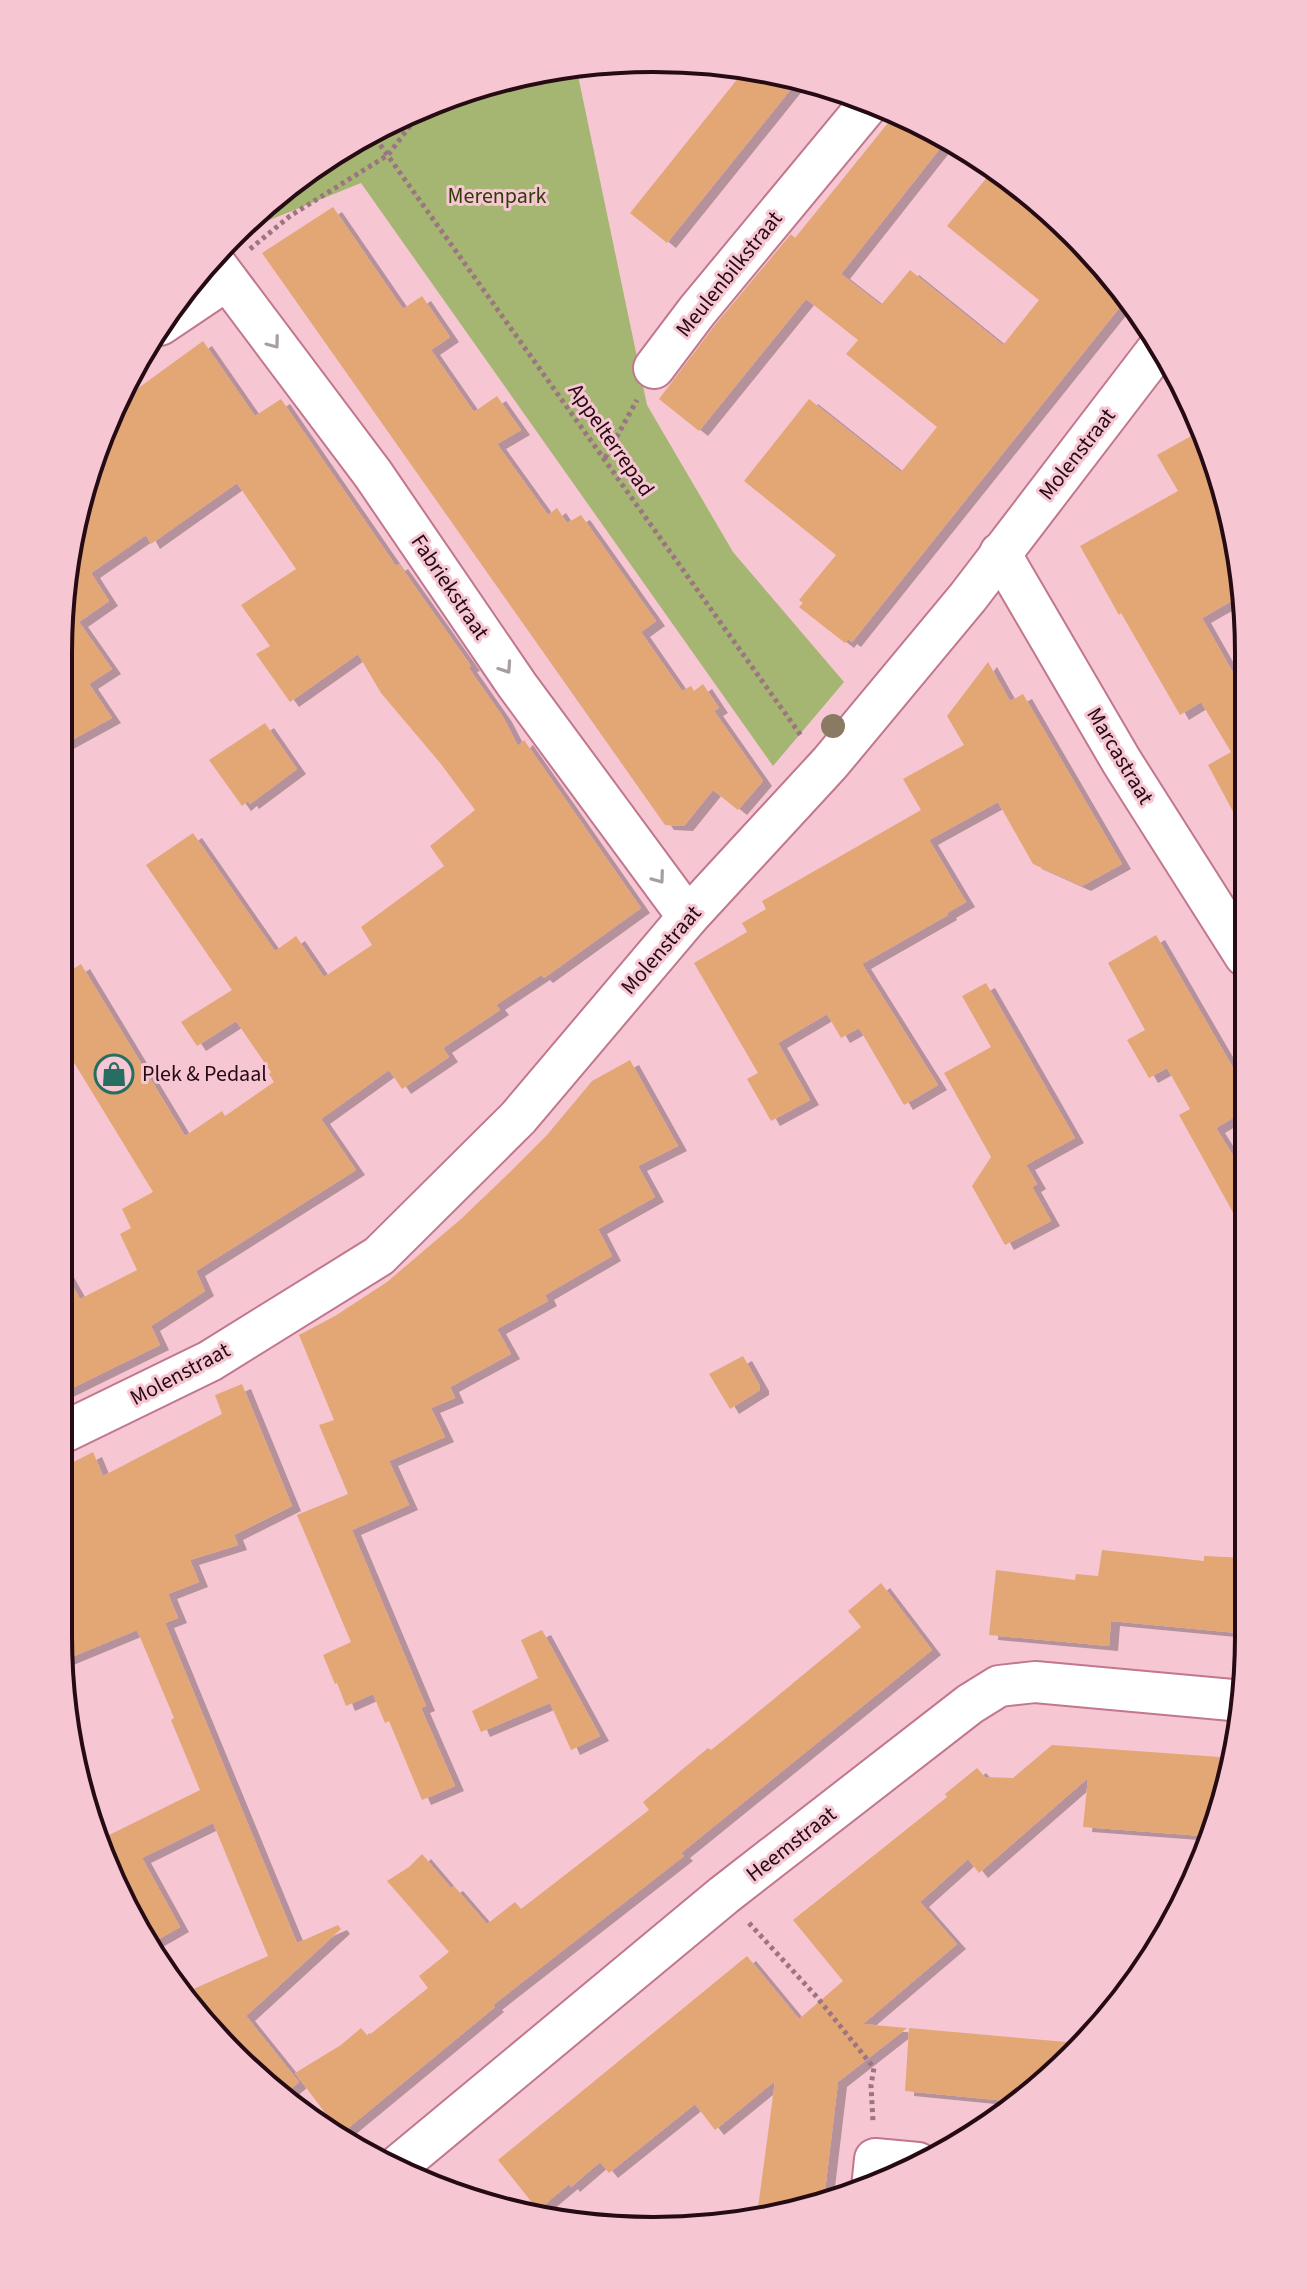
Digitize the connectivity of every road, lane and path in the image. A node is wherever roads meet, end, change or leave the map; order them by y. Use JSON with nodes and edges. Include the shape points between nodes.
{"nodes":[{"id":1,"x":863,"y":111,"type":"edge"},
{"id":2,"x":410,"y":125,"type":"edge"},
{"id":3,"x":378,"y":142,"type":"edge"},
{"id":4,"x":388,"y":155,"type":"junction"},
{"id":5,"x":218,"y":269,"type":"edge"},
{"id":6,"x":1153,"y":356,"type":"edge"},
{"id":7,"x":654,"y":368,"type":"joint"},
{"id":8,"x":605,"y":458,"type":"junction"},
{"id":9,"x":1000,"y":553,"type":"junction"},
{"id":10,"x":830,"y":763,"type":"junction"},
{"id":11,"x":688,"y":917,"type":"junction"},
{"id":12,"x":1235,"y":940,"type":"edge"},
{"id":13,"x":72,"y":1428,"type":"edge"},
{"id":14,"x":1231,"y":1700,"type":"edge"},
{"id":15,"x":724,"y":1895,"type":"junction"},
{"id":16,"x":404,"y":2161,"type":"edge"},
{"id":17,"x":874,"y":2173,"type":"edge"}],
"edges":[{"from":1,"to":7,"type":"street","name":"Meulenbilkstraat"},
{"from":2,"to":4,"type":"path"},
{"from":3,"to":4,"type":"path","name":"Appelterrepad"},
{"from":4,"to":5,"type":"path"},
{"from":4,"to":8,"type":"path","name":"Appelterrepad"},
{"from":5,"to":11,"type":"street","name":"Fabriekstraat","one_way":true,"via":[[373,474],[517,685]]},
{"from":6,"to":9,"type":"street","name":"Molenstraat"},
{"from":7,"to":8,"type":"path"},
{"from":8,"to":10,"type":"path","name":"Appelterrepad","via":[[801,735]]},
{"from":9,"to":10,"type":"street","name":"Molenstraat"},
{"from":9,"to":12,"type":"street","name":"Marcastraat","via":[[1122,762]]},
{"from":10,"to":11,"type":"street","name":"Molenstraat"},
{"from":11,"to":13,"type":"street","name":"Molenstraat","via":[[518,1118],[379,1256],[210,1361]]},
{"from":14,"to":15,"type":"street","name":"Heemstraat","via":[[1035,1682],[999,1686]]},
{"from":15,"to":16,"type":"street","name":"Heemstraat"},
{"from":15,"to":17,"type":"path","via":[[874,2068]]}]}
